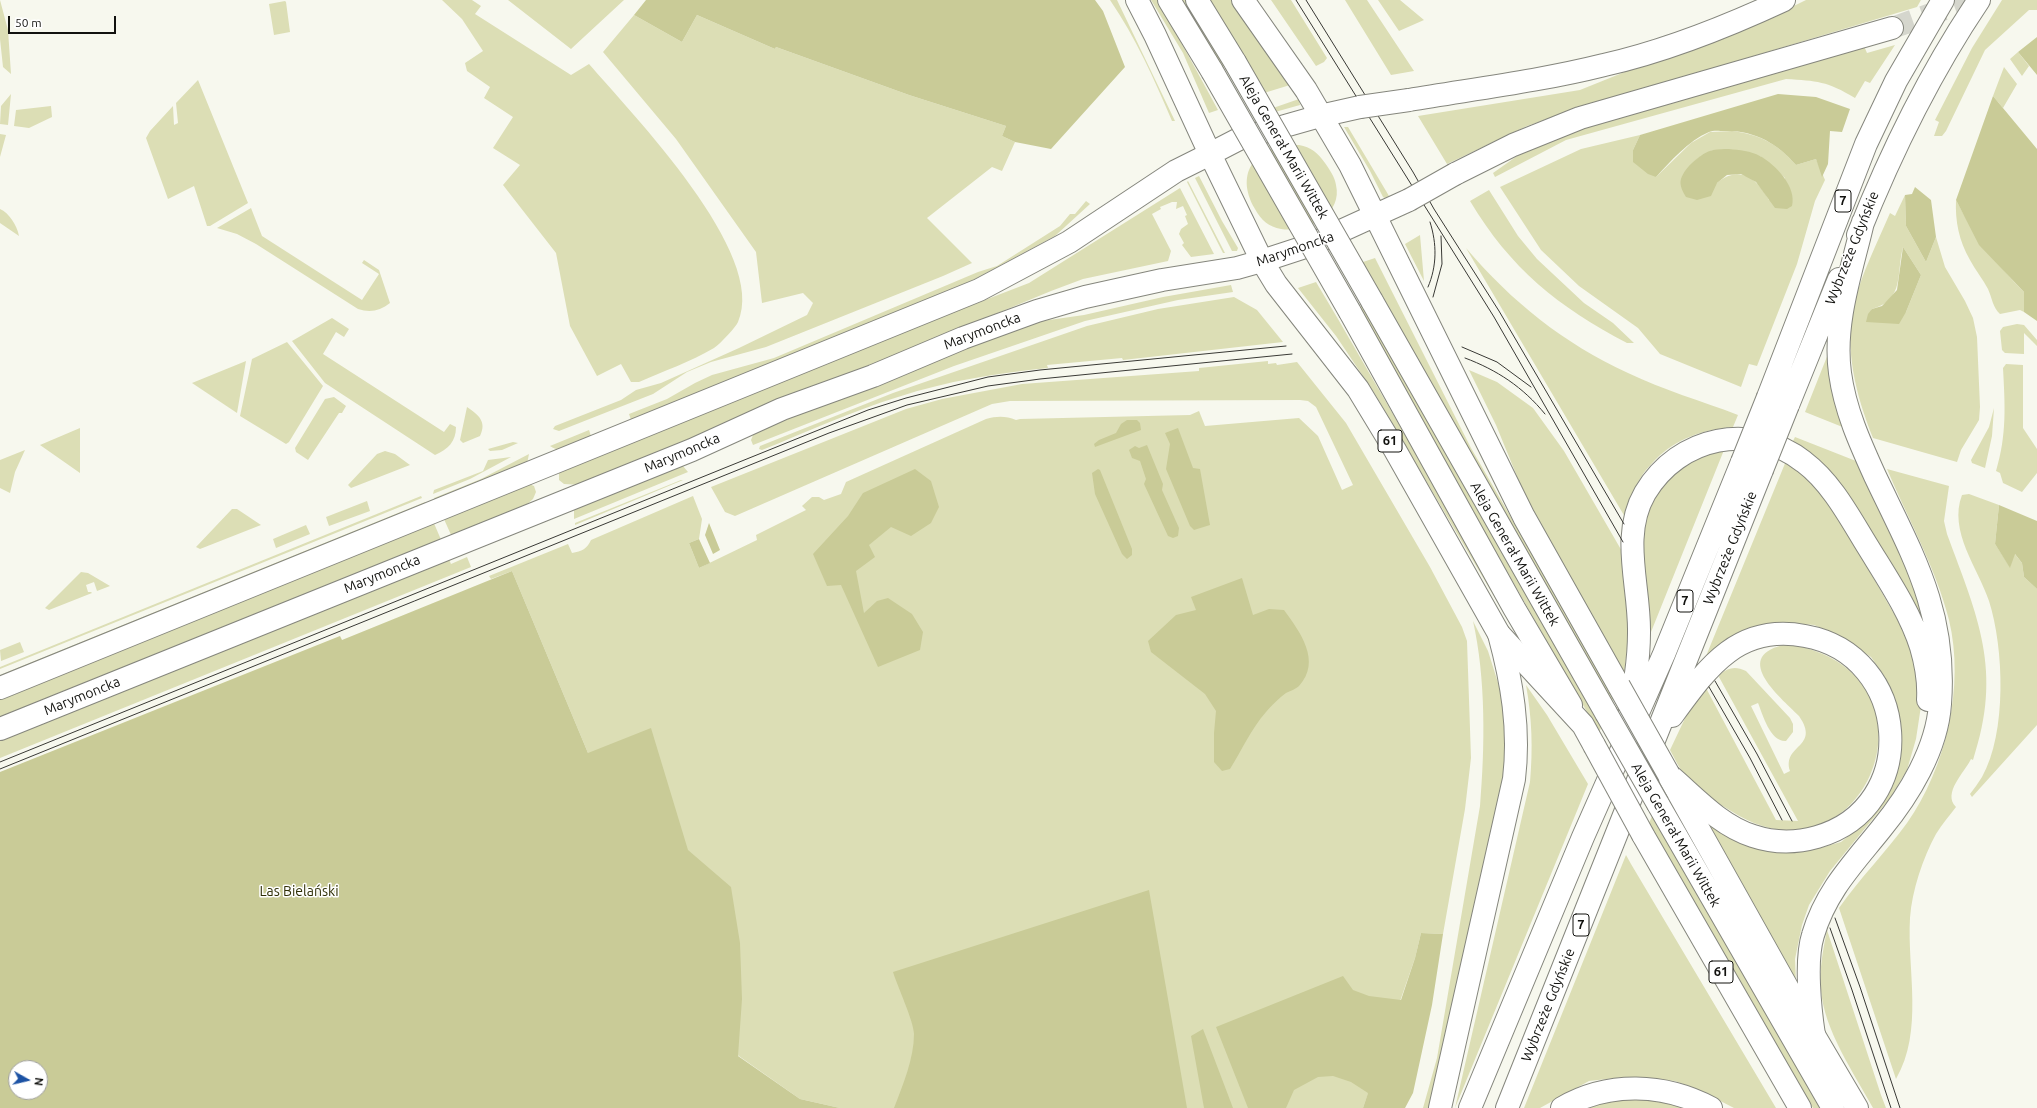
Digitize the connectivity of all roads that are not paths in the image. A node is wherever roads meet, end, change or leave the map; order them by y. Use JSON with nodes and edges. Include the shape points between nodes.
{"nodes":[{"id":1,"x":1137,"y":0,"type":"edge"},
{"id":2,"x":1169,"y":0,"type":"edge"},
{"id":3,"x":1197,"y":0,"type":"edge"},
{"id":4,"x":1243,"y":0,"type":"edge"},
{"id":5,"x":1784,"y":0,"type":"edge"},
{"id":6,"x":1943,"y":0,"type":"edge"},
{"id":7,"x":1979,"y":0,"type":"edge"},
{"id":8,"x":1892,"y":28,"type":"tunnel mouth"},
{"id":9,"x":1320,"y":116,"type":"junction"},
{"id":10,"x":1210,"y":154,"type":"junction"},
{"id":11,"x":1376,"y":215,"type":"junction"},
{"id":12,"x":1863,"y":222,"type":"junction"},
{"id":13,"x":1262,"y":261,"type":"junction"},
{"id":14,"x":1499,"y":634,"type":"junction"},
{"id":15,"x":0,"y":688,"type":"edge"},
{"id":16,"x":1582,"y":725,"type":"junction"},
{"id":17,"x":0,"y":729,"type":"edge"},
{"id":18,"x":1625,"y":738,"type":"junction"},
{"id":19,"x":1653,"y":741,"type":"junction"},
{"id":20,"x":1920,"y":768,"type":"junction"},
{"id":21,"x":1668,"y":775,"type":"junction"},
{"id":22,"x":1814,"y":1035,"type":"junction"},
{"id":23,"x":1440,"y":1108,"type":"edge"},
{"id":24,"x":1470,"y":1108,"type":"edge"},
{"id":25,"x":1507,"y":1108,"type":"edge"},
{"id":26,"x":1562,"y":1108,"type":"edge"},
{"id":27,"x":1711,"y":1108,"type":"edge"},
{"id":28,"x":1800,"y":1108,"type":"edge"},
{"id":29,"x":1833,"y":1108,"type":"edge"},
{"id":30,"x":1857,"y":1108,"type":"edge"}],
"edges":[{"from":1,"to":10,"type":"main road"},
{"from":2,"to":16,"type":"main road","name":"Aleja Generał Marii Wittek","bridge":true,"via":[[1350,312]]},
{"from":3,"to":29,"type":"main road","name":"Aleja Generał Marii Wittek","bridge":true,"via":[[1235,62]]},
{"from":4,"to":9,"type":"main road","via":[[1306,90]]},
{"from":5,"to":9,"type":"main road","bridge":true,"via":[[1717,30],[1625,60],[1552,76]]},
{"from":6,"to":18,"type":"main road","name":"Wybrzeże Gdyńskie","number":"7","bridge":true,"via":[[1896,81],[1869,138],[1664,654]]},
{"from":7,"to":12,"type":"main road","name":"Wybrzeże Gdyńskie","number":"7","via":[[1945,53],[1910,116]]},
{"from":8,"to":11,"type":"main road","name":"Marymoncka","bridge":true,"via":[[1580,118],[1513,145]]},
{"from":9,"to":10,"type":"main road","via":[[1239,140]]},
{"from":9,"to":11,"type":"main road"},
{"from":10,"to":13,"type":"main road"},
{"from":10,"to":15,"type":"main road","via":[[1172,173],[1069,242],[979,290]]},
{"from":11,"to":13,"type":"main road","name":"Marymoncka","via":[[1308,246]]},
{"from":11,"to":21,"type":"main road","bridge":true,"via":[[1524,517]]},
{"from":12,"to":19,"type":"main road","name":"Wybrzeże Gdyńskie","number":"7","bridge":true},
{"from":12,"to":20,"type":"main road","via":[[1842,314],[1839,340],[1841,382],[1855,431],[1929,596],[1938,634],[1941,654],[1940,708],[1934,737]]},
{"from":13,"to":14,"type":"main road","number":"61","via":[[1276,284],[1358,389]]},
{"from":13,"to":17,"type":"main road","name":"Marymoncka","via":[[1237,268],[1162,280],[1037,310],[873,376],[782,409],[692,450]]},
{"from":14,"to":16,"type":"main road","number":"61"},
{"from":14,"to":23,"type":"main road","via":[[1506,658],[1517,722],[1517,755],[1514,779]]},
{"from":16,"to":28,"type":"main road","name":"Aleja Generał Marii Wittek","number":"61","bridge":true},
{"from":18,"to":20,"type":"main road","via":[[1639,644],[1633,552],[1640,504],[1653,481],[1685,452],[1720,439],[1752,439],[1784,449],[1804,461],[1822,479],[1844,509],[1912,625],[1921,648],[1929,693],[1927,737]]},
{"from":18,"to":24,"type":"main road","name":"Wybrzeże Gdyńskie","number":"7"},
{"from":19,"to":21,"type":"main road","via":[[1710,666],[1731,649],[1772,635],[1799,634],[1842,649],[1867,670],[1882,695],[1891,731],[1889,761],[1884,776],[1876,793],[1862,810],[1834,831],[1807,840],[1780,841],[1752,836],[1706,809]]},
{"from":19,"to":25,"type":"main road","name":"Wybrzeże Gdyńskie","number":"7"},
{"from":20,"to":22,"type":"main road","via":[[1902,801],[1834,887],[1812,936],[1811,1006]]},
{"from":21,"to":22,"type":"main road"},
{"from":22,"to":30,"type":"main road"},
{"from":26,"to":27,"type":"main road","via":[[1584,1097],[1602,1092],[1642,1088],[1686,1097]]}]}
